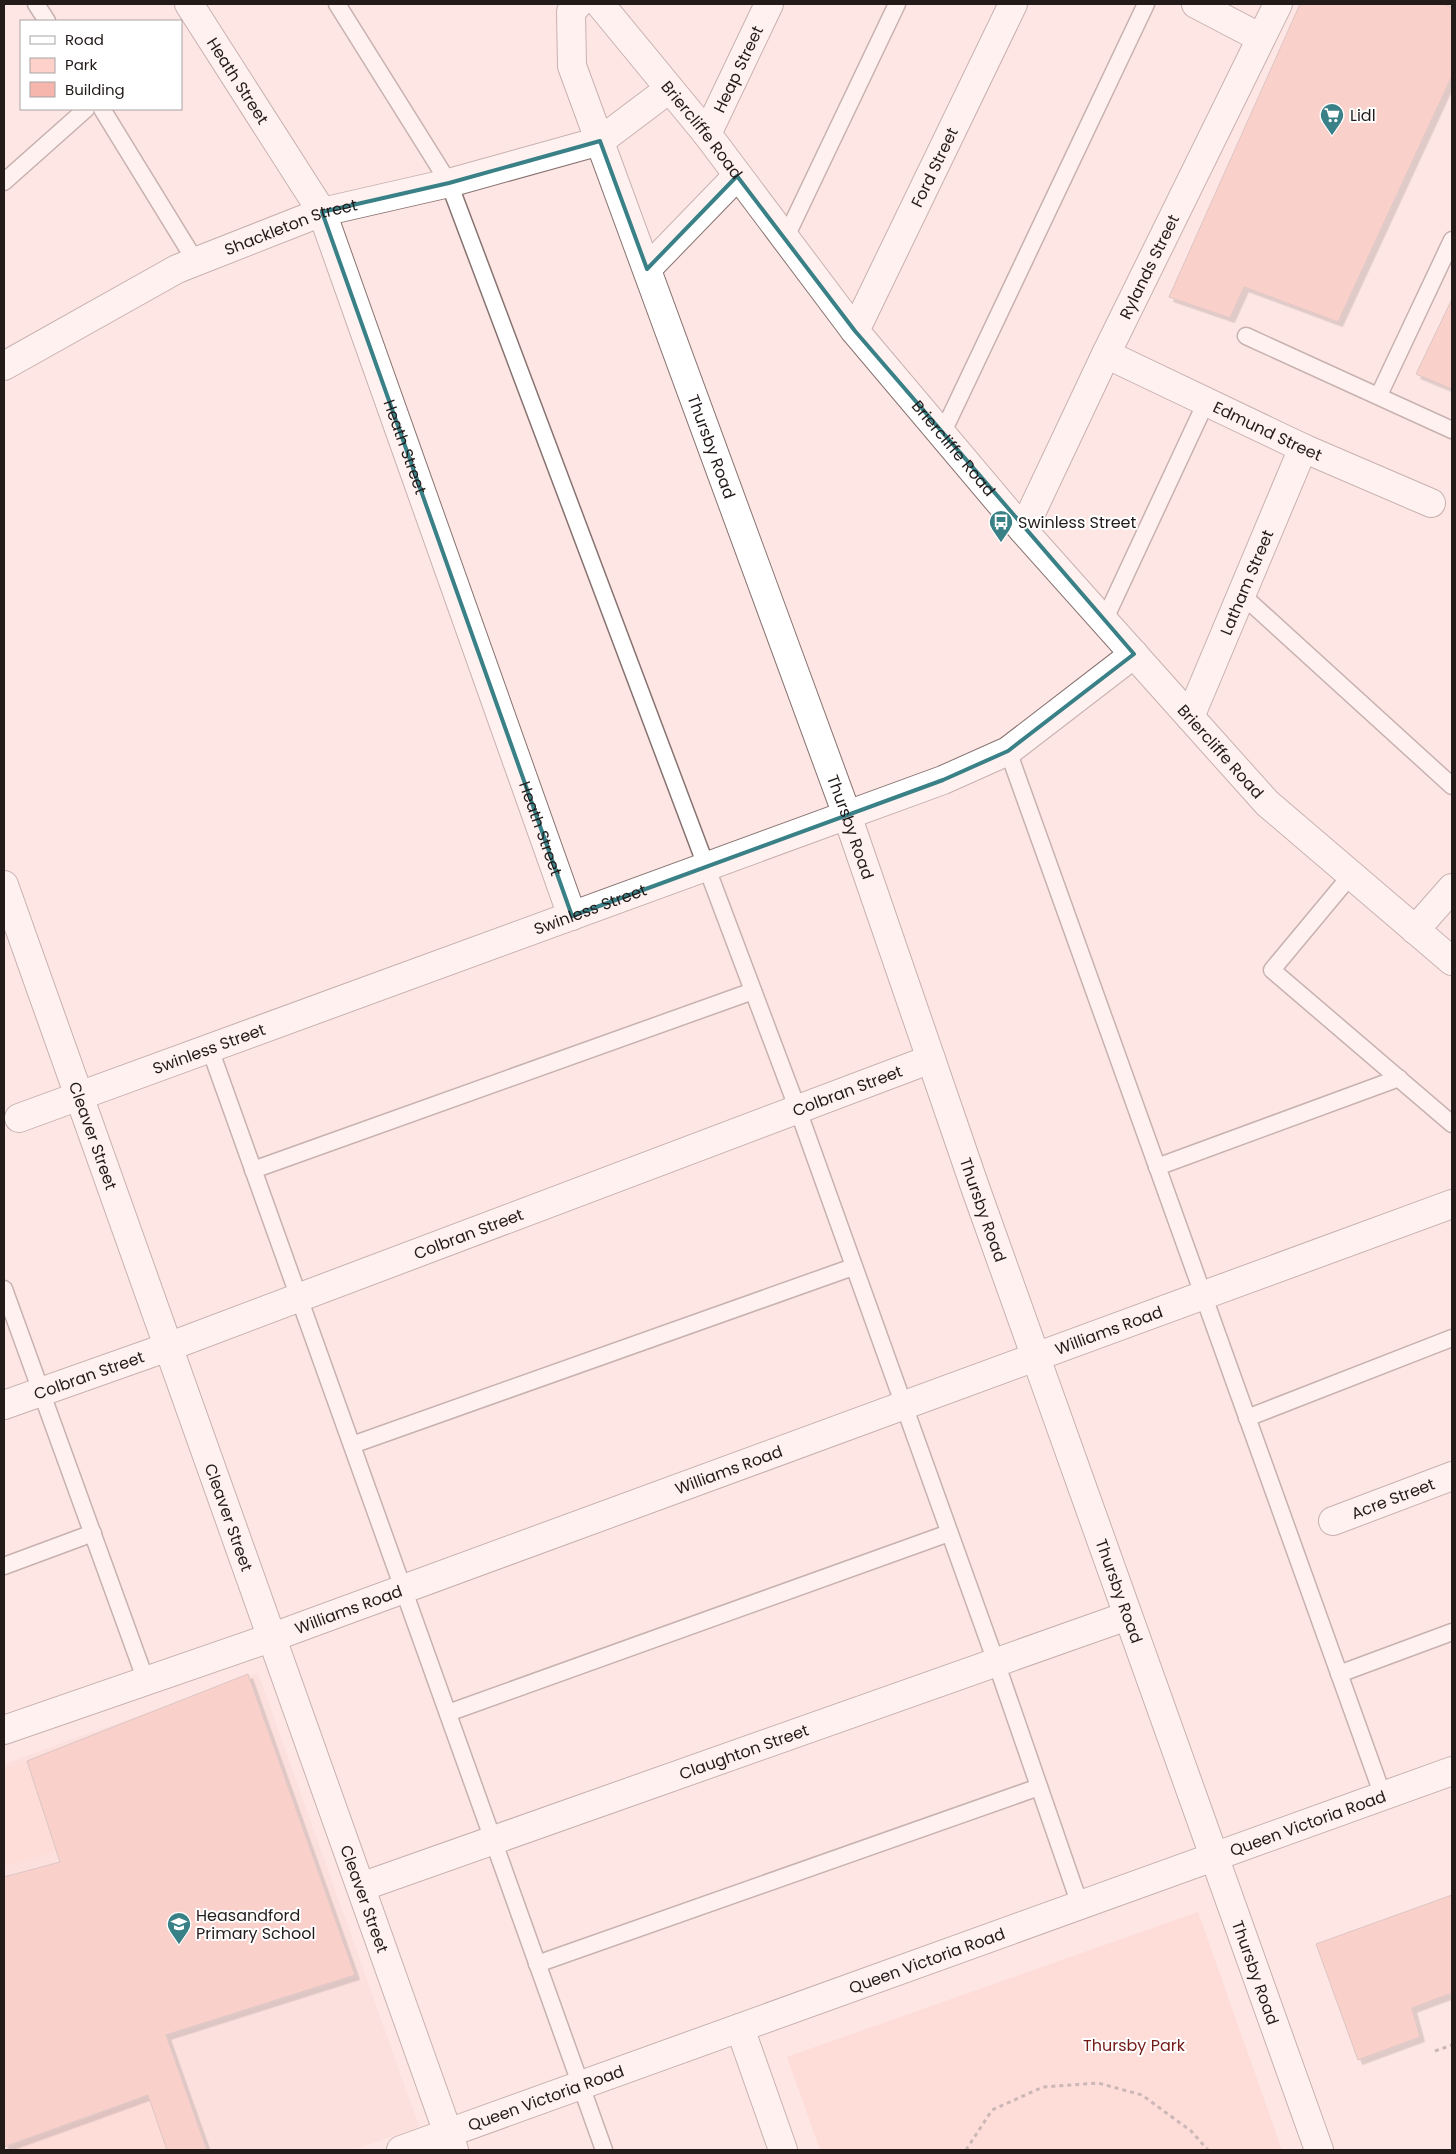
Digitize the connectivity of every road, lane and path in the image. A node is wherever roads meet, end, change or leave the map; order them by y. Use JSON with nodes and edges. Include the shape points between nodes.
{"nodes":[{"id":1,"x":36,"y":4,"type":"edge"},
{"id":2,"x":188,"y":4,"type":"edge"},
{"id":3,"x":337,"y":4,"type":"edge"},
{"id":4,"x":578,"y":4,"type":"edge"},
{"id":5,"x":769,"y":4,"type":"edge"},
{"id":6,"x":897,"y":4,"type":"edge"},
{"id":7,"x":1013,"y":4,"type":"edge"},
{"id":8,"x":1146,"y":4,"type":"edge"},
{"id":9,"x":1196,"y":4,"type":"edge"},
{"id":10,"x":1278,"y":4,"type":"edge"},
{"id":11,"x":606,"y":8,"type":"edge"},
{"id":12,"x":46,"y":20,"type":"edge"},
{"id":13,"x":1261,"y":38,"type":"junction"},
{"id":14,"x":669,"y":89,"type":"junction"},
{"id":15,"x":85,"y":110,"type":"edge"},
{"id":16,"x":103,"y":110,"type":"edge"},
{"id":17,"x":707,"y":134,"type":"junction"},
{"id":18,"x":600,"y":141,"type":"junction"},
{"id":19,"x":737,"y":176,"type":"junction"},
{"id":20,"x":4,"y":182,"type":"edge"},
{"id":21,"x":449,"y":183,"type":"junction"},
{"id":22,"x":322,"y":212,"type":"junction"},
{"id":23,"x":785,"y":239,"type":"junction"},
{"id":24,"x":1452,"y":240,"type":"edge"},
{"id":25,"x":196,"y":262,"type":"junction"},
{"id":26,"x":647,"y":269,"type":"junction"},
{"id":27,"x":855,"y":331,"type":"junction"},
{"id":28,"x":1246,"y":336,"type":"dead end"},
{"id":29,"x":1106,"y":354,"type":"junction"},
{"id":30,"x":4,"y":366,"type":"edge"},
{"id":31,"x":1379,"y":395,"type":"junction"},
{"id":32,"x":1207,"y":400,"type":"junction"},
{"id":33,"x":1452,"y":430,"type":"edge"},
{"id":34,"x":942,"y":434,"type":"junction"},
{"id":35,"x":1303,"y":448,"type":"junction"},
{"id":36,"x":1431,"y":503,"type":"dead end"},
{"id":37,"x":1023,"y":530,"type":"junction"},
{"id":38,"x":1241,"y":594,"type":"junction"},
{"id":39,"x":1104,"y":621,"type":"junction"},
{"id":40,"x":1134,"y":654,"type":"junction"},
{"id":41,"x":1190,"y":717,"type":"junction"},
{"id":42,"x":1008,"y":752,"type":"junction"},
{"id":43,"x":1452,"y":786,"type":"edge"},
{"id":44,"x":847,"y":815,"type":"junction"},
{"id":45,"x":705,"y":867,"type":"junction"},
{"id":46,"x":1351,"y":875,"type":"junction"},
{"id":47,"x":4,"y":885,"type":"edge"},
{"id":48,"x":1452,"y":888,"type":"edge"},
{"id":49,"x":572,"y":916,"type":"junction"},
{"id":50,"x":1415,"y":930,"type":"junction"},
{"id":51,"x":1452,"y":961,"type":"edge"},
{"id":52,"x":753,"y":991,"type":"junction"},
{"id":53,"x":210,"y":1049,"type":"junction"},
{"id":54,"x":931,"y":1059,"type":"junction"},
{"id":55,"x":1399,"y":1078,"type":"junction"},
{"id":56,"x":79,"y":1096,"type":"junction"},
{"id":57,"x":798,"y":1110,"type":"junction"},
{"id":58,"x":12,"y":1122,"type":"edge"},
{"id":59,"x":1452,"y":1124,"type":"edge"},
{"id":60,"x":1157,"y":1167,"type":"junction"},
{"id":61,"x":253,"y":1170,"type":"junction"},
{"id":62,"x":1452,"y":1204,"type":"edge"},
{"id":63,"x":853,"y":1267,"type":"junction"},
{"id":64,"x":4,"y":1289,"type":"edge"},
{"id":65,"x":1203,"y":1295,"type":"junction"},
{"id":66,"x":299,"y":1298,"type":"junction"},
{"id":67,"x":1452,"y":1338,"type":"edge"},
{"id":68,"x":168,"y":1347,"type":"junction"},
{"id":69,"x":1037,"y":1356,"type":"junction"},
{"id":70,"x":42,"y":1391,"type":"junction"},
{"id":71,"x":4,"y":1405,"type":"edge"},
{"id":72,"x":903,"y":1406,"type":"junction"},
{"id":73,"x":1247,"y":1418,"type":"junction"},
{"id":74,"x":352,"y":1445,"type":"junction"},
{"id":75,"x":1452,"y":1476,"type":"edge"},
{"id":76,"x":1333,"y":1521,"type":"dead end"},
{"id":77,"x":93,"y":1533,"type":"junction"},
{"id":78,"x":949,"y":1533,"type":"junction"},
{"id":79,"x":4,"y":1566,"type":"edge"},
{"id":80,"x":403,"y":1589,"type":"junction"},
{"id":81,"x":1127,"y":1616,"type":"junction"},
{"id":82,"x":1452,"y":1632,"type":"edge"},
{"id":83,"x":273,"y":1637,"type":"junction"},
{"id":84,"x":996,"y":1662,"type":"junction"},
{"id":85,"x":1339,"y":1674,"type":"junction"},
{"id":86,"x":146,"y":1681,"type":"junction"},
{"id":87,"x":448,"y":1712,"type":"junction"},
{"id":88,"x":4,"y":1730,"type":"edge"},
{"id":89,"x":1452,"y":1771,"type":"edge"},
{"id":90,"x":1039,"y":1787,"type":"junction"},
{"id":91,"x":1383,"y":1796,"type":"junction"},
{"id":92,"x":493,"y":1840,"type":"junction"},
{"id":93,"x":1214,"y":1857,"type":"junction"},
{"id":94,"x":361,"y":1887,"type":"junction"},
{"id":95,"x":1080,"y":1905,"type":"junction"},
{"id":96,"x":537,"y":1964,"type":"junction"},
{"id":97,"x":740,"y":2028,"type":"junction"},
{"id":98,"x":1452,"y":2045,"type":"edge"},
{"id":99,"x":1435,"y":2051,"type":"dead end"},
{"id":100,"x":581,"y":2086,"type":"junction"},
{"id":101,"x":451,"y":2142,"type":"edge"},
{"id":102,"x":401,"y":2150,"type":"edge"},
{"id":103,"x":604,"y":2150,"type":"edge"},
{"id":104,"x":783,"y":2150,"type":"edge"},
{"id":105,"x":966,"y":2150,"type":"edge"},
{"id":106,"x":1208,"y":2150,"type":"edge"},
{"id":107,"x":1319,"y":2150,"type":"edge"}],
"edges":[{"from":1,"to":12,"type":"lane"},
{"from":2,"to":22,"type":"street","name":"Heath Street"},
{"from":3,"to":21,"type":"lane"},
{"from":4,"to":18,"type":"street","name":"Thursby Road","via":[[571,12],[572,66]]},
{"from":5,"to":17,"type":"street","name":"Heap Street"},
{"from":6,"to":23,"type":"lane"},
{"from":7,"to":27,"type":"street","name":"Ford Street"},
{"from":8,"to":34,"type":"lane"},
{"from":9,"to":13,"type":"street"},
{"from":10,"to":13,"type":"street","name":"Rylands Street"},
{"from":11,"to":14,"type":"street","name":"Briercliffe Road"},
{"from":13,"to":29,"type":"street","name":"Rylands Street"},
{"from":14,"to":17,"type":"street","name":"Briercliffe Road"},
{"from":14,"to":18,"type":"street"},
{"from":15,"to":20,"type":"lane"},
{"from":16,"to":25,"type":"lane"},
{"from":17,"to":19,"type":"street","name":"Briercliffe Road"},
{"from":18,"to":21,"type":"street","name":"Shackleton Street"},
{"from":18,"to":26,"type":"street","name":"Thursby Road"},
{"from":19,"to":23,"type":"street","name":"Briercliffe Road"},
{"from":19,"to":26,"type":"street"},
{"from":21,"to":22,"type":"street","name":"Shackleton Street"},
{"from":21,"to":45,"type":"lane"},
{"from":22,"to":25,"type":"street","name":"Shackleton Street"},
{"from":22,"to":49,"type":"street","name":"Heath Street"},
{"from":23,"to":27,"type":"street","name":"Briercliffe Road"},
{"from":24,"to":31,"type":"lane"},
{"from":25,"to":30,"type":"street","name":"Shackleton Street"},
{"from":26,"to":44,"type":"street","name":"Thursby Road"},
{"from":27,"to":34,"type":"street","name":"Briercliffe Road"},
{"from":28,"to":31,"type":"lane"},
{"from":29,"to":32,"type":"street","name":"Edmund Street"},
{"from":29,"to":37,"type":"street","name":"Rylands Street"},
{"from":31,"to":33,"type":"lane"},
{"from":32,"to":35,"type":"street","name":"Edmund Street"},
{"from":32,"to":39,"type":"lane"},
{"from":34,"to":37,"type":"street","name":"Briercliffe Road"},
{"from":35,"to":36,"type":"street","name":"Edmund Street"},
{"from":35,"to":38,"type":"street","name":"Latham Street"},
{"from":37,"to":39,"type":"street","name":"Briercliffe Road"},
{"from":38,"to":41,"type":"street","name":"Latham Street"},
{"from":38,"to":43,"type":"lane"},
{"from":39,"to":40,"type":"street","name":"Briercliffe Road"},
{"from":40,"to":41,"type":"street","name":"Briercliffe Road"},
{"from":40,"to":42,"type":"street","name":"Swinless Street"},
{"from":41,"to":46,"type":"street","name":"Briercliffe Road","via":[[1267,803]]},
{"from":42,"to":44,"type":"street","name":"Swinless Street"},
{"from":42,"to":60,"type":"lane"},
{"from":44,"to":45,"type":"street","name":"Swinless Street"},
{"from":44,"to":54,"type":"street","name":"Thursby Road"},
{"from":45,"to":49,"type":"street","name":"Swinless Street"},
{"from":45,"to":52,"type":"lane"},
{"from":46,"to":50,"type":"street","name":"Briercliffe Road"},
{"from":46,"to":55,"type":"lane","via":[[1272,970]]},
{"from":47,"to":56,"type":"street","name":"Cleaver Street"},
{"from":48,"to":50,"type":"street"},
{"from":49,"to":53,"type":"street","name":"Swinless Street"},
{"from":50,"to":51,"type":"street","name":"Briercliffe Road"},
{"from":52,"to":57,"type":"lane"},
{"from":52,"to":61,"type":"lane"},
{"from":53,"to":56,"type":"street","name":"Swinless Street"},
{"from":53,"to":61,"type":"lane"},
{"from":54,"to":57,"type":"street","name":"Colbran Street"},
{"from":54,"to":69,"type":"street","name":"Thursby Road"},
{"from":55,"to":59,"type":"lane"},
{"from":55,"to":60,"type":"lane"},
{"from":56,"to":58,"type":"street","name":"Swinless Street"},
{"from":56,"to":68,"type":"street","name":"Cleaver Street"},
{"from":57,"to":63,"type":"lane"},
{"from":57,"to":66,"type":"street","name":"Colbran Street"},
{"from":60,"to":65,"type":"lane"},
{"from":61,"to":66,"type":"lane"},
{"from":62,"to":65,"type":"street","name":"Williams Road"},
{"from":63,"to":72,"type":"lane"},
{"from":63,"to":74,"type":"lane"},
{"from":64,"to":70,"type":"lane"},
{"from":65,"to":69,"type":"street","name":"Williams Road"},
{"from":65,"to":73,"type":"lane"},
{"from":66,"to":68,"type":"street","name":"Colbran Street"},
{"from":66,"to":74,"type":"lane"},
{"from":67,"to":73,"type":"lane"},
{"from":68,"to":70,"type":"street","name":"Colbran Street"},
{"from":68,"to":83,"type":"street","name":"Cleaver Street"},
{"from":69,"to":72,"type":"street","name":"Williams Road"},
{"from":69,"to":81,"type":"street","name":"Thursby Road"},
{"from":70,"to":71,"type":"street","name":"Colbran Street"},
{"from":70,"to":77,"type":"lane"},
{"from":72,"to":78,"type":"lane"},
{"from":72,"to":80,"type":"street","name":"Williams Road"},
{"from":73,"to":85,"type":"lane"},
{"from":74,"to":80,"type":"lane"},
{"from":75,"to":76,"type":"street","name":"Acre Street"},
{"from":77,"to":79,"type":"lane"},
{"from":77,"to":86,"type":"lane"},
{"from":78,"to":84,"type":"lane"},
{"from":78,"to":87,"type":"lane"},
{"from":80,"to":83,"type":"street","name":"Williams Road"},
{"from":80,"to":87,"type":"lane"},
{"from":81,"to":84,"type":"street","name":"Claughton Street"},
{"from":81,"to":93,"type":"street","name":"Thursby Road"},
{"from":82,"to":85,"type":"lane"},
{"from":83,"to":86,"type":"street","name":"Williams Road"},
{"from":83,"to":94,"type":"street","name":"Cleaver Street"},
{"from":84,"to":90,"type":"lane"},
{"from":84,"to":92,"type":"street","name":"Claughton Street"},
{"from":85,"to":91,"type":"lane"},
{"from":86,"to":88,"type":"street","name":"Williams Road"},
{"from":87,"to":92,"type":"lane"},
{"from":89,"to":91,"type":"street","name":"Queen Victoria Road"},
{"from":90,"to":95,"type":"lane"},
{"from":90,"to":96,"type":"lane"},
{"from":91,"to":93,"type":"street","name":"Queen Victoria Road"},
{"from":92,"to":94,"type":"street","name":"Claughton Street"},
{"from":92,"to":96,"type":"lane"},
{"from":93,"to":95,"type":"street","name":"Queen Victoria Road"},
{"from":93,"to":107,"type":"street","name":"Thursby Road"},
{"from":94,"to":101,"type":"street","name":"Cleaver Street"},
{"from":95,"to":97,"type":"street","name":"Queen Victoria Road"},
{"from":96,"to":100,"type":"lane"},
{"from":97,"to":100,"type":"street","name":"Queen Victoria Road"},
{"from":97,"to":104,"type":"street"},
{"from":98,"to":99,"type":"path"},
{"from":100,"to":101,"type":"street","name":"Queen Victoria Road"},
{"from":100,"to":103,"type":"lane"},
{"from":101,"to":102,"type":"street","name":"Queen Victoria Road"},
{"from":105,"to":106,"type":"path","via":[[992,2110],[1043,2087],[1098,2083],[1142,2095],[1191,2131]]}]}
